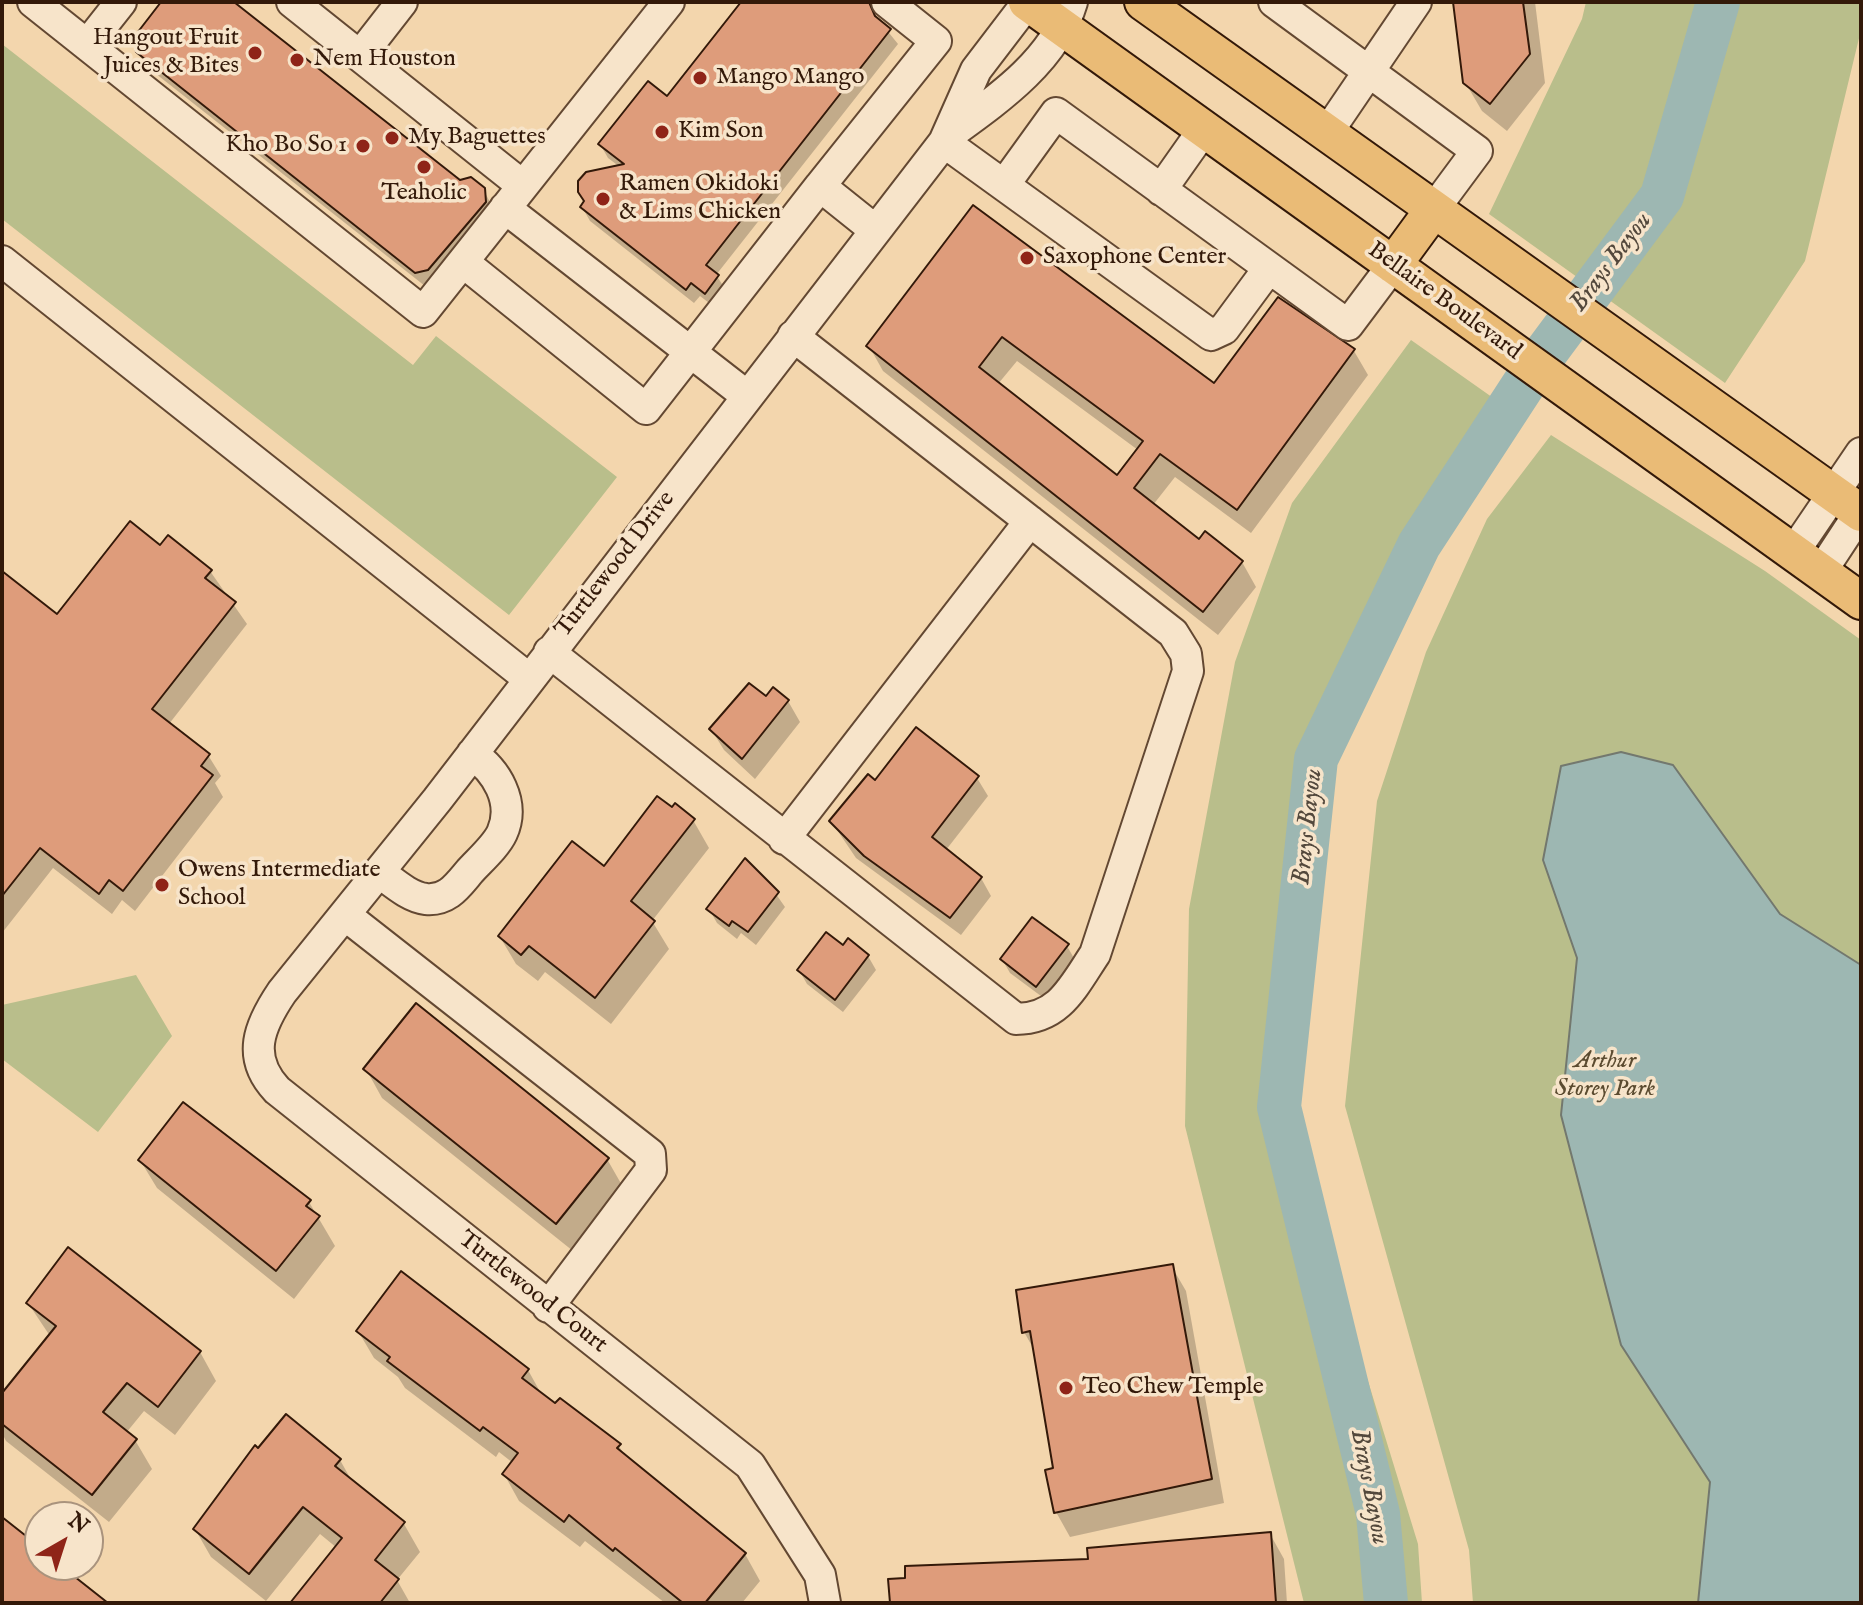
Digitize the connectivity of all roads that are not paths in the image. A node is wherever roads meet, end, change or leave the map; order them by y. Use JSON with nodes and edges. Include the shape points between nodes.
{"nodes":[{"id":1,"x":33,"y":2,"type":"edge"},
{"id":2,"x":121,"y":2,"type":"edge"},
{"id":3,"x":292,"y":2,"type":"edge"},
{"id":4,"x":402,"y":2,"type":"edge"},
{"id":5,"x":669,"y":2,"type":"edge"},
{"id":6,"x":887,"y":2,"type":"edge"},
{"id":7,"x":1028,"y":2,"type":"edge"},
{"id":8,"x":1274,"y":2,"type":"edge"},
{"id":9,"x":1416,"y":2,"type":"edge"},
{"id":10,"x":1159,"y":6,"type":"edge"},
{"id":11,"x":1068,"y":15,"type":"edge"},
{"id":12,"x":87,"y":45,"type":"junction"},
{"id":13,"x":360,"y":56,"type":"junction"},
{"id":14,"x":1370,"y":72,"type":"junction"},
{"id":15,"x":1204,"y":129,"type":"junction"},
{"id":16,"x":1327,"y":133,"type":"junction"},
{"id":17,"x":946,"y":139,"type":"junction"},
{"id":18,"x":1004,"y":185,"type":"junction"},
{"id":19,"x":820,"y":186,"type":"junction"},
{"id":20,"x":1161,"y":190,"type":"junction"},
{"id":21,"x":514,"y":197,"type":"junction"},
{"id":22,"x":1434,"y":209,"type":"junction"},
{"id":23,"x":875,"y":230,"type":"junction"},
{"id":24,"x":2,"y":261,"type":"edge"},
{"id":25,"x":463,"y":262,"type":"junction"},
{"id":26,"x":1393,"y":265,"type":"junction"},
{"id":27,"x":1269,"y":268,"type":"junction"},
{"id":28,"x":793,"y":336,"type":"junction"},
{"id":29,"x":691,"y":352,"type":"junction"},
{"id":30,"x":747,"y":396,"type":"junction"},
{"id":31,"x":1861,"y":453,"type":"edge"},
{"id":32,"x":1854,"y":508,"type":"edge"},
{"id":33,"x":1030,"y":521,"type":"junction"},
{"id":34,"x":1807,"y":562,"type":"junction"},
{"id":35,"x":1861,"y":601,"type":"edge"},
{"id":36,"x":549,"y":652,"type":"junction"},
{"id":37,"x":528,"y":678,"type":"junction"},
{"id":38,"x":472,"y":754,"type":"junction"},
{"id":39,"x":784,"y":839,"type":"junction"},
{"id":40,"x":379,"y":872,"type":"junction"},
{"id":41,"x":345,"y":915,"type":"junction"},
{"id":42,"x":282,"y":992,"type":"joint"},
{"id":43,"x":548,"y":1307,"type":"junction"},
{"id":44,"x":825,"y":1603,"type":"edge"}],
"edges":[{"from":1,"to":12,"type":"street"},
{"from":2,"to":12,"type":"street"},
{"from":3,"to":13,"type":"street"},
{"from":4,"to":13,"type":"street"},
{"from":5,"to":21,"type":"street"},
{"from":6,"to":19,"type":"street","via":[[936,41]]},
{"from":7,"to":11,"type":"main road","name":"Bellaire Boulevard"},
{"from":7,"to":17,"type":"street","name":"Turtlewood Drive","via":[[976,70]]},
{"from":8,"to":14,"type":"street"},
{"from":9,"to":14,"type":"street"},
{"from":10,"to":16,"type":"main road"},
{"from":11,"to":15,"type":"main road","name":"Bellaire Boulevard"},
{"from":11,"to":17,"type":"street","name":"Turtlewood Drive","via":[[1004,95]]},
{"from":12,"to":25,"type":"street","via":[[423,312]]},
{"from":13,"to":21,"type":"street"},
{"from":14,"to":16,"type":"street"},
{"from":14,"to":22,"type":"street","via":[[1477,151]]},
{"from":15,"to":20,"type":"street"},
{"from":15,"to":26,"type":"main road","name":"Bellaire Boulevard"},
{"from":16,"to":22,"type":"main road"},
{"from":17,"to":18,"type":"street"},
{"from":17,"to":23,"type":"street","name":"Turtlewood Drive"},
{"from":18,"to":20,"type":"street","via":[[1056,113]]},
{"from":18,"to":27,"type":"street","via":[[1211,335],[1224,329]]},
{"from":19,"to":23,"type":"street"},
{"from":19,"to":29,"type":"street"},
{"from":20,"to":27,"type":"street"},
{"from":21,"to":25,"type":"street"},
{"from":21,"to":29,"type":"street"},
{"from":22,"to":26,"type":"main road"},
{"from":22,"to":32,"type":"main road"},
{"from":23,"to":28,"type":"street","name":"Turtlewood Drive"},
{"from":24,"to":37,"type":"street"},
{"from":25,"to":29,"type":"street","via":[[646,409]]},
{"from":26,"to":27,"type":"street","via":[[1348,325]]},
{"from":26,"to":34,"type":"main road","name":"Bellaire Boulevard"},
{"from":28,"to":30,"type":"street","name":"Turtlewood Drive"},
{"from":28,"to":33,"type":"street"},
{"from":29,"to":30,"type":"street"},
{"from":30,"to":36,"type":"street","name":"Turtlewood Drive"},
{"from":31,"to":32,"type":"street"},
{"from":32,"to":34,"type":"street"},
{"from":33,"to":39,"type":"street"},
{"from":33,"to":39,"type":"street","via":[[1173,633],[1188,671],[1095,954],[1078,980],[1053,1010],[1038,1019],[1016,1019]]},
{"from":34,"to":35,"type":"main road","name":"Bellaire Boulevard"},
{"from":36,"to":37,"type":"street","name":"Turtlewood Drive"},
{"from":36,"to":39,"type":"street"},
{"from":37,"to":38,"type":"street","name":"Turtlewood Drive"},
{"from":38,"to":40,"type":"street","name":"Turtlewood Drive"},
{"from":38,"to":40,"type":"street","via":[[500,782],[506,813],[502,833],[452,893],[438,899],[412,895]]},
{"from":40,"to":41,"type":"street","name":"Turtlewood Drive"},
{"from":41,"to":42,"type":"street","name":"Turtlewood Drive"},
{"from":41,"to":43,"type":"street","via":[[650,1154],[651,1170]]},
{"from":42,"to":43,"type":"street","name":"Turtlewood Court","via":[[257,1038],[266,1078]]},
{"from":43,"to":44,"type":"street","name":"Turtlewood Court","via":[[750,1465],[820,1575]]}]}
